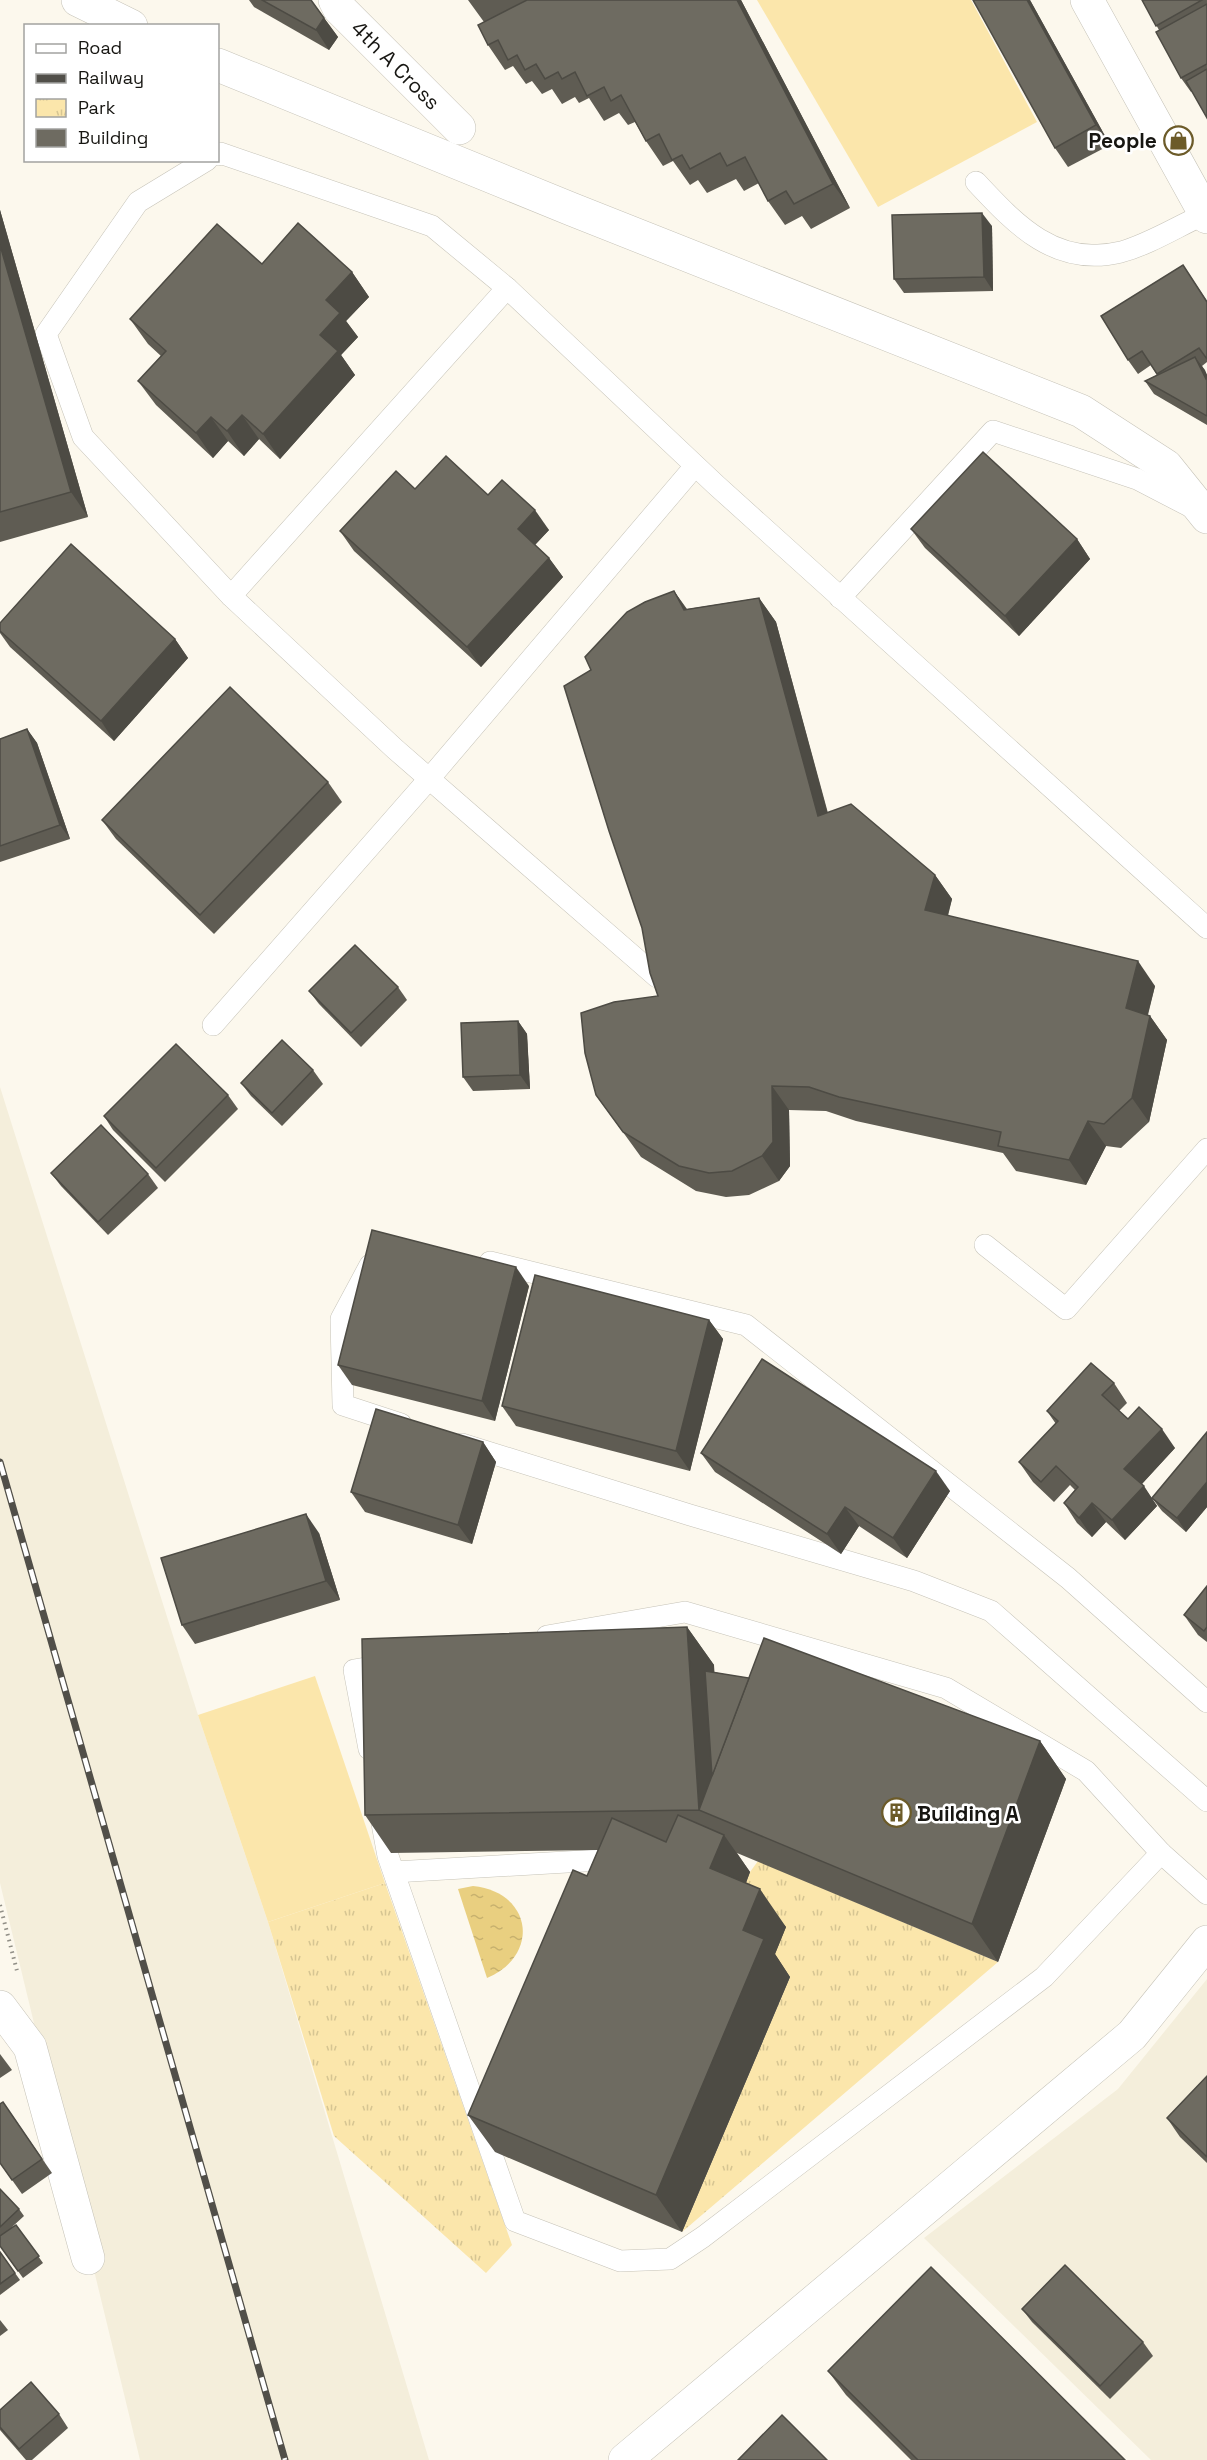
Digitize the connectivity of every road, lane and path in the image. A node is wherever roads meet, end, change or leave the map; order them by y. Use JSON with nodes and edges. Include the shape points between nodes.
{"nodes":[{"id":1,"x":78,"y":0,"type":"edge"},
{"id":2,"x":335,"y":0,"type":"edge"},
{"id":3,"x":1087,"y":0,"type":"edge"},
{"id":4,"x":126,"y":24,"type":"edge"},
{"id":5,"x":219,"y":64,"type":"edge"},
{"id":6,"x":459,"y":128,"type":"dead end"},
{"id":7,"x":219,"y":154,"type":"edge"},
{"id":8,"x":204,"y":162,"type":"edge"},
{"id":9,"x":976,"y":182,"type":"dead end"},
{"id":10,"x":1203,"y":200,"type":"edge"},
{"id":11,"x":507,"y":288,"type":"junction"},
{"id":12,"x":695,"y":466,"type":"junction"},
{"id":13,"x":1206,"y":516,"type":"edge"},
{"id":14,"x":231,"y":596,"type":"junction"},
{"id":15,"x":840,"y":597,"type":"junction"},
{"id":16,"x":429,"y":779,"type":"junction"},
{"id":17,"x":1207,"y":928,"type":"edge"},
{"id":18,"x":657,"y":976,"type":"edge"},
{"id":19,"x":213,"y":1025,"type":"dead end"},
{"id":20,"x":1207,"y":1149,"type":"edge"},
{"id":21,"x":985,"y":1245,"type":"dead end"},
{"id":22,"x":381,"y":1247,"type":"edge"},
{"id":23,"x":467,"y":1257,"type":"edge"},
{"id":24,"x":420,"y":1430,"type":"edge"},
{"id":25,"x":441,"y":1437,"type":"edge"},
{"id":26,"x":531,"y":1639,"type":"edge"},
{"id":27,"x":413,"y":1659,"type":"edge"},
{"id":28,"x":1207,"y":1702,"type":"edge"},
{"id":29,"x":371,"y":1763,"type":"edge"},
{"id":30,"x":377,"y":1798,"type":"edge"},
{"id":31,"x":1207,"y":1801,"type":"edge"},
{"id":32,"x":1161,"y":1853,"type":"junction"},
{"id":33,"x":394,"y":1872,"type":"junction"},
{"id":34,"x":608,"y":1880,"type":"edge"},
{"id":35,"x":1207,"y":1894,"type":"edge"},
{"id":36,"x":1207,"y":1942,"type":"edge"},
{"id":37,"x":0,"y":2007,"type":"edge"},
{"id":38,"x":495,"y":2114,"type":"edge"},
{"id":39,"x":485,"y":2135,"type":"junction"},
{"id":40,"x":88,"y":2258,"type":"dead end"},
{"id":41,"x":625,"y":2460,"type":"edge"}],
"edges":[{"from":1,"to":4,"type":"street"},
{"from":2,"to":6,"type":"street","name":"4th A Cross"},
{"from":3,"to":10,"type":"street"},
{"from":5,"to":13,"type":"street","via":[[1081,411],[1166,466]]},
{"from":7,"to":11,"type":"lane","via":[[432,226]]},
{"from":8,"to":14,"type":"lane","via":[[138,202],[46,334],[83,437]]},
{"from":9,"to":10,"type":"lane","via":[[1041,242],[1086,257],[1121,252]]},
{"from":11,"to":12,"type":"lane"},
{"from":11,"to":14,"type":"lane"},
{"from":12,"to":15,"type":"lane"},
{"from":12,"to":16,"type":"lane"},
{"from":13,"to":15,"type":"lane","via":[[1137,478],[993,431]]},
{"from":14,"to":16,"type":"lane"},
{"from":15,"to":17,"type":"lane"},
{"from":16,"to":18,"type":"lane"},
{"from":16,"to":19,"type":"lane"},
{"from":20,"to":21,"type":"lane","via":[[1065,1309]]},
{"from":22,"to":24,"type":"lane","via":[[340,1319],[343,1405]]},
{"from":23,"to":28,"type":"lane","via":[[746,1325],[1068,1578]]},
{"from":25,"to":31,"type":"lane","via":[[914,1581],[991,1611]]},
{"from":26,"to":32,"type":"lane","via":[[685,1612],[946,1688],[1086,1771]]},
{"from":27,"to":29,"type":"lane","via":[[354,1670]]},
{"from":30,"to":33,"type":"lane"},
{"from":32,"to":35,"type":"lane"},
{"from":32,"to":39,"type":"lane","via":[[1044,1977],[670,2259],[620,2261],[515,2221]]},
{"from":33,"to":34,"type":"lane","via":[[618,1859]]},
{"from":33,"to":39,"type":"lane"},
{"from":36,"to":41,"type":"street","via":[[1132,2035]]},
{"from":37,"to":40,"type":"street","via":[[30,2047]]},
{"from":38,"to":39,"type":"lane"}]}
